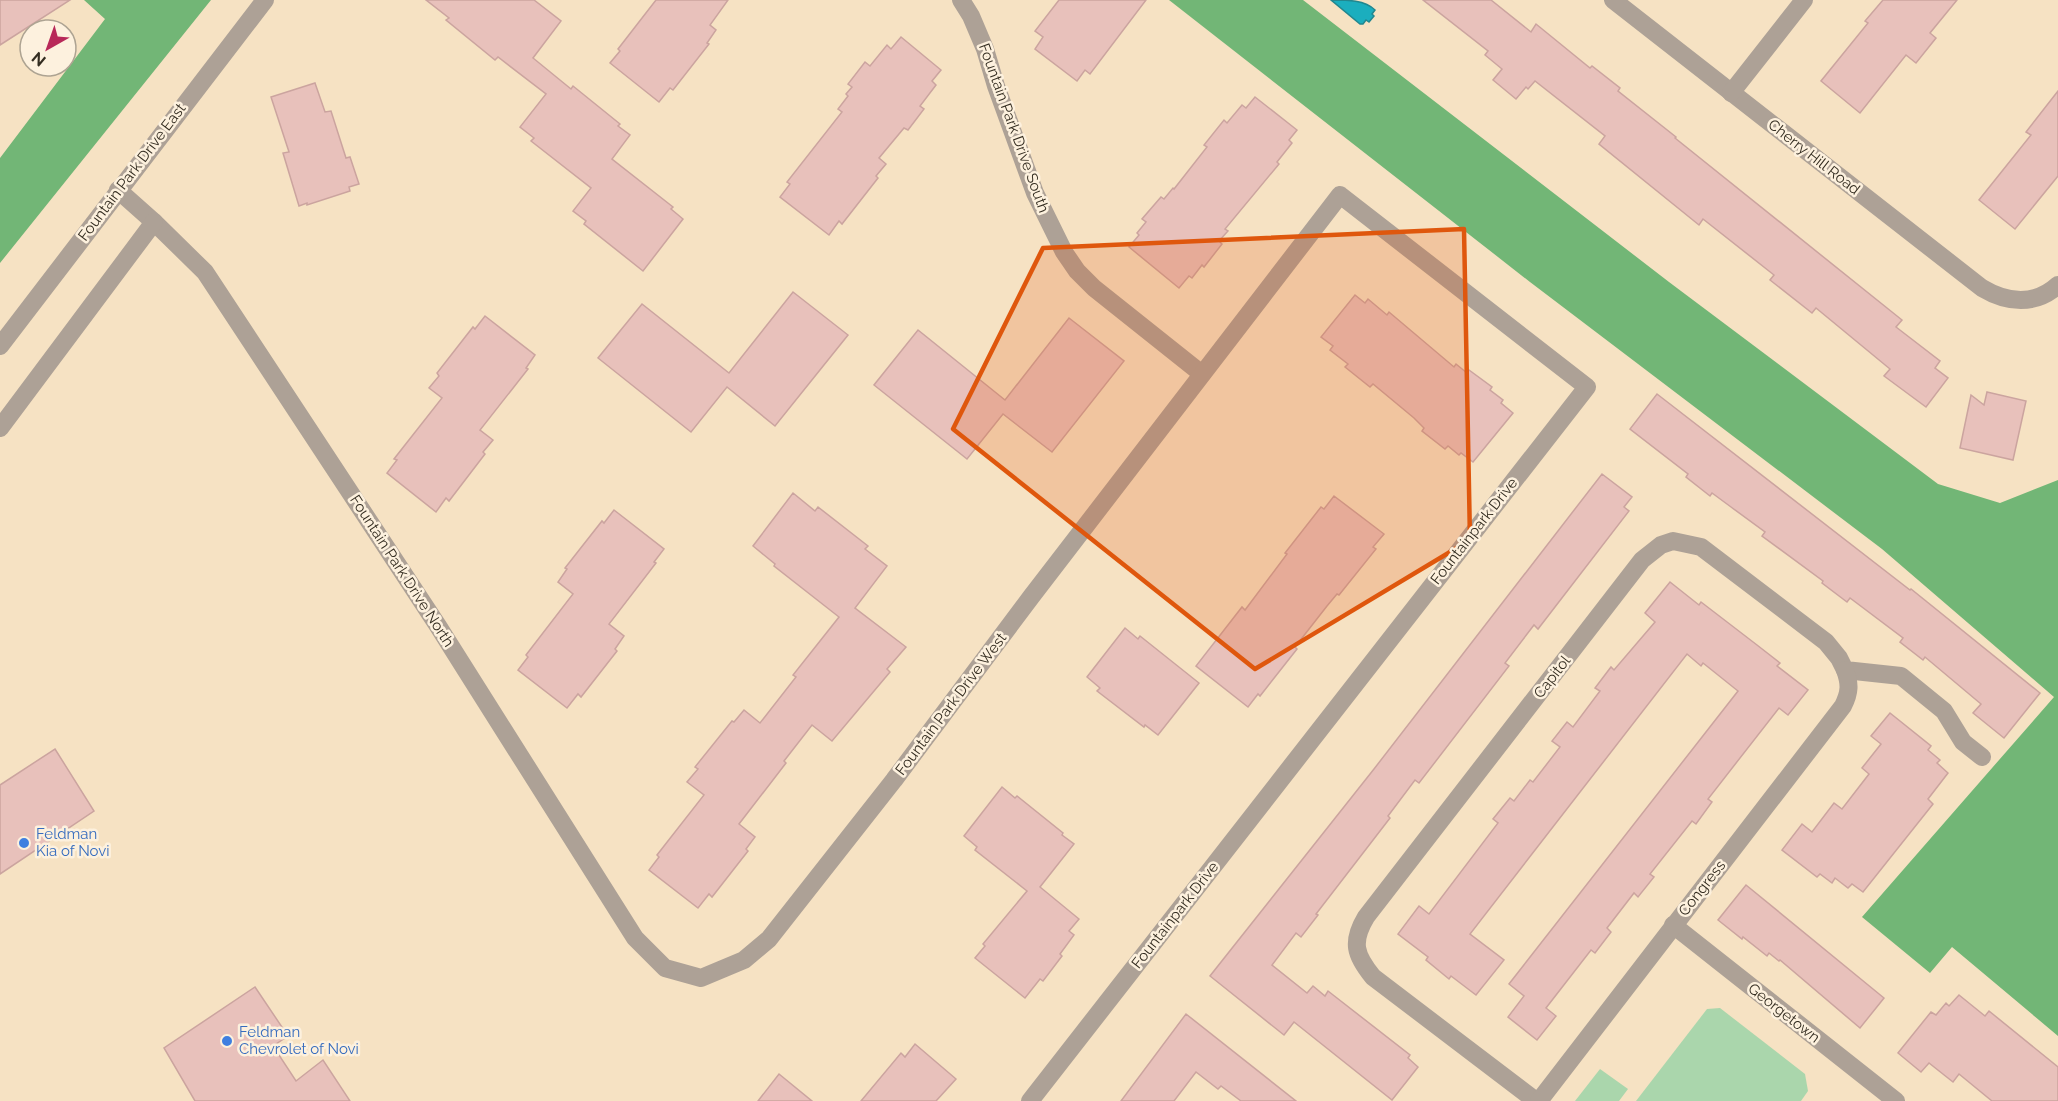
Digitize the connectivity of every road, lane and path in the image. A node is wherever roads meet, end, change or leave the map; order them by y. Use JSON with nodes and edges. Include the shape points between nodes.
{"nodes":[{"id":1,"x":265,"y":0,"type":"edge"},
{"id":2,"x":961,"y":0,"type":"edge"},
{"id":3,"x":1613,"y":0,"type":"edge"},
{"id":4,"x":1804,"y":0,"type":"edge"},
{"id":5,"x":1731,"y":93,"type":"junction"},
{"id":6,"x":118,"y":190,"type":"junction"},
{"id":7,"x":154,"y":222,"type":"junction"},
{"id":8,"x":2058,"y":285,"type":"edge"},
{"id":9,"x":0,"y":346,"type":"edge"},
{"id":10,"x":1202,"y":374,"type":"junction"},
{"id":11,"x":0,"y":428,"type":"edge"},
{"id":12,"x":1845,"y":670,"type":"junction"},
{"id":13,"x":1982,"y":757,"type":"dead end"},
{"id":14,"x":1672,"y":925,"type":"junction"},
{"id":15,"x":665,"y":968,"type":"joint"},
{"id":16,"x":1030,"y":1101,"type":"edge"},
{"id":17,"x":1538,"y":1101,"type":"edge"},
{"id":18,"x":1896,"y":1101,"type":"edge"}],
"edges":[{"from":1,"to":6,"type":"street","name":"Fountain Park Drive East"},
{"from":2,"to":10,"type":"street","name":"Fountain Park Drive South","via":[[985,50],[1035,193],[1064,252],[1094,288]]},
{"from":3,"to":5,"type":"street","name":"Cherry Hill Road"},
{"from":4,"to":5,"type":"street"},
{"from":5,"to":8,"type":"street","name":"Cherry Hill Road","via":[[1982,288],[2000,298],[2021,301],[2044,295]]},
{"from":6,"to":7,"type":"street","name":"Fountain Park Drive North"},
{"from":6,"to":9,"type":"street","name":"Fountain Park Drive East"},
{"from":7,"to":11,"type":"street"},
{"from":7,"to":15,"type":"street","name":"Fountain Park Drive North","via":[[206,272],[438,626],[635,938]]},
{"from":10,"to":15,"type":"street","name":"Fountain Park Drive West","via":[[894,780],[768,939],[744,960],[701,978]]},
{"from":10,"to":16,"type":"street","name":"Fountainpark Drive","via":[[1340,195],[1587,387]]},
{"from":12,"to":13,"type":"street","via":[[1901,676],[1944,711],[1963,742]]},
{"from":12,"to":14,"type":"street","name":"Congress","via":[[1850,682],[1843,706]]},
{"from":12,"to":17,"type":"street","name":"Capitol","via":[[1826,642],[1701,547],[1673,541],[1661,546],[1642,560],[1366,917],[1357,933],[1357,949],[1373,977]]},
{"from":14,"to":17,"type":"street","name":"Congress"},
{"from":14,"to":18,"type":"street","name":"Georgetown"}]}
